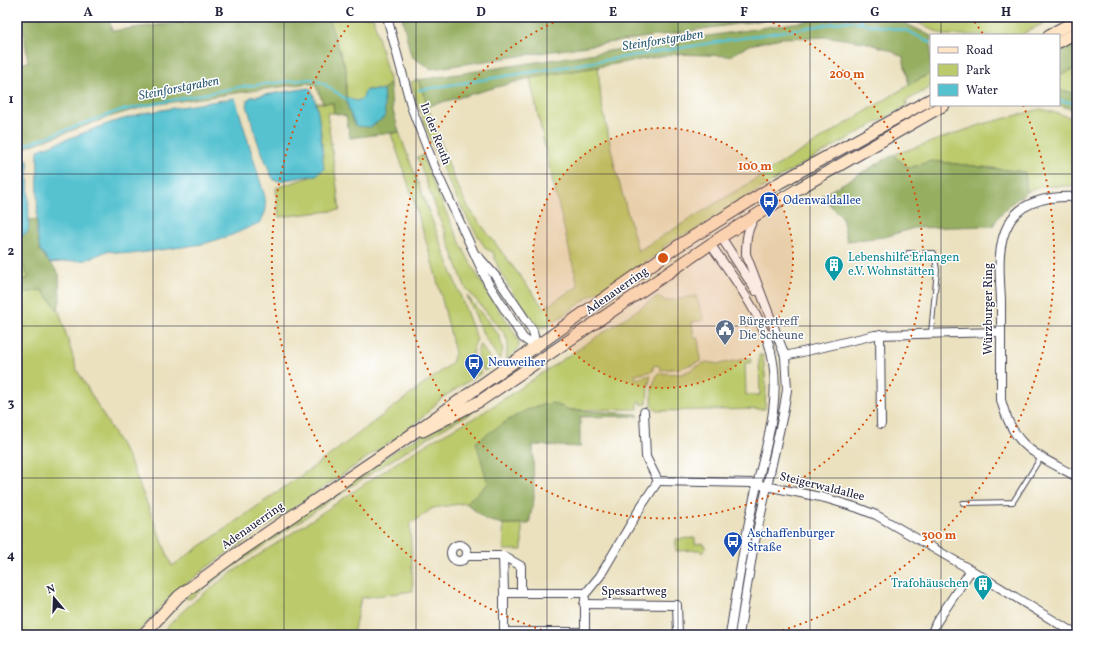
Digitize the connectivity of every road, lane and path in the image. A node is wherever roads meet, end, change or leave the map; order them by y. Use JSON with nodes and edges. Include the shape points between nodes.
{"nodes":[{"id":1,"x":388,"y":17,"type":"edge"},
{"id":2,"x":1077,"y":20,"type":"edge"},
{"id":3,"x":1077,"y":32,"type":"edge"},
{"id":4,"x":1051,"y":34,"type":"edge"},
{"id":5,"x":1060,"y":41,"type":"edge"},
{"id":6,"x":930,"y":100,"type":"edge"},
{"id":7,"x":942,"y":106,"type":"edge"},
{"id":8,"x":1077,"y":197,"type":"edge"},
{"id":9,"x":756,"y":215,"type":"junction"},
{"id":10,"x":707,"y":228,"type":"junction"},
{"id":11,"x":721,"y":237,"type":"junction"},
{"id":12,"x":710,"y":244,"type":"junction"},
{"id":13,"x":908,"y":253,"type":"dead end"},
{"id":14,"x":476,"y":254,"type":"junction"},
{"id":15,"x":766,"y":307,"type":"junction"},
{"id":16,"x":1001,"y":332,"type":"junction"},
{"id":17,"x":880,"y":334,"type":"junction"},
{"id":18,"x":932,"y":334,"type":"junction"},
{"id":19,"x":536,"y":347,"type":"junction"},
{"id":20,"x":785,"y":356,"type":"junction"},
{"id":21,"x":543,"y":358,"type":"junction"},
{"id":22,"x":644,"y":412,"type":"dead end"},
{"id":23,"x":881,"y":424,"type":"dead end"},
{"id":24,"x":388,"y":450,"type":"junction"},
{"id":25,"x":1041,"y":457,"type":"junction"},
{"id":26,"x":1077,"y":477,"type":"edge"},
{"id":27,"x":658,"y":481,"type":"junction"},
{"id":28,"x":757,"y":484,"type":"junction"},
{"id":29,"x":766,"y":486,"type":"junction"},
{"id":30,"x":963,"y":503,"type":"dead end"},
{"id":31,"x":467,"y":556,"type":"dead end"},
{"id":32,"x":503,"y":556,"type":"junction"},
{"id":33,"x":971,"y":570,"type":"junction"},
{"id":34,"x":586,"y":592,"type":"junction"},
{"id":35,"x":504,"y":593,"type":"junction"},
{"id":36,"x":521,"y":593,"type":"junction"},
{"id":37,"x":584,"y":604,"type":"junction"},
{"id":38,"x":504,"y":633,"type":"edge"},
{"id":39,"x":584,"y":634,"type":"edge"},
{"id":40,"x":1070,"y":634,"type":"edge"},
{"id":41,"x":143,"y":635,"type":"edge"},
{"id":42,"x":678,"y":635,"type":"edge"},
{"id":43,"x":730,"y":635,"type":"edge"},
{"id":44,"x":739,"y":635,"type":"edge"},
{"id":45,"x":931,"y":635,"type":"edge"}],
"edges":[{"from":1,"to":14,"type":"street","name":"In der Reuth","via":[[412,109],[437,173]]},
{"from":2,"to":4,"type":"main road"},
{"from":3,"to":5,"type":"main road"},
{"from":6,"to":10,"type":"main road","name":"Adenauerring","via":[[842,147]]},
{"from":7,"to":9,"type":"main road","name":"Adenauerring"},
{"from":8,"to":16,"type":"street","name":"Würzburger Ring","via":[[1039,200],[1022,209],[1008,224],[1002,240],[1000,264]]},
{"from":9,"to":11,"type":"main road","name":"Adenauerring"},
{"from":9,"to":15,"type":"street","via":[[746,238],[746,254]]},
{"from":10,"to":11,"type":"main road"},
{"from":10,"to":12,"type":"main road"},
{"from":10,"to":19,"type":"main road","name":"Adenauerring","via":[[656,261]]},
{"from":11,"to":12,"type":"main road","name":"Adenauerring"},
{"from":11,"to":15,"type":"street"},
{"from":12,"to":21,"type":"main road","name":"Adenauerring"},
{"from":12,"to":28,"type":"street","via":[[762,325],[774,362],[774,411]]},
{"from":13,"to":18,"type":"lane","via":[[934,254],[936,277]]},
{"from":14,"to":19,"type":"street","name":"In der Reuth","via":[[498,279],[533,331]]},
{"from":14,"to":19,"type":"street","name":"In der Reuth","via":[[488,283],[523,338]]},
{"from":15,"to":20,"type":"street"},
{"from":16,"to":18,"type":"street"},
{"from":16,"to":25,"type":"street","name":"Würzburger Ring","via":[[1001,400],[1005,416],[1012,431],[1027,448]]},
{"from":17,"to":18,"type":"street"},
{"from":17,"to":20,"type":"street"},
{"from":17,"to":23,"type":"street"},
{"from":19,"to":21,"type":"main road"},
{"from":19,"to":24,"type":"main road","name":"Adenauerring"},
{"from":20,"to":29,"type":"street","via":[[787,390]]},
{"from":21,"to":24,"type":"main road","name":"Adenauerring","via":[[480,401]]},
{"from":22,"to":27,"type":"street","via":[[646,457]]},
{"from":24,"to":41,"type":"main road","name":"Adenauerring","via":[[178,596]]},
{"from":25,"to":26,"type":"street","name":"Würzburger Ring"},
{"from":25,"to":30,"type":"lane","via":[[1013,502]]},
{"from":27,"to":28,"type":"street"},
{"from":27,"to":34,"type":"street","via":[[600,576]]},
{"from":28,"to":29,"type":"street"},
{"from":28,"to":43,"type":"street"},
{"from":29,"to":33,"type":"street","name":"Steigerwaldallee","via":[[825,498],[876,515]]},
{"from":29,"to":44,"type":"street"},
{"from":31,"to":32,"type":"street"},
{"from":32,"to":35,"type":"street"},
{"from":32,"to":36,"type":"street","via":[[521,566]]},
{"from":33,"to":40,"type":"street","name":"Steigerwaldallee"},
{"from":33,"to":45,"type":"street","via":[[936,623]]},
{"from":34,"to":36,"type":"street"},
{"from":34,"to":37,"type":"street","name":"Spessartweg"},
{"from":35,"to":36,"type":"street"},
{"from":35,"to":38,"type":"street","name":"Spessartweg"},
{"from":37,"to":39,"type":"street","name":"Spessartweg"},
{"from":37,"to":42,"type":"street","name":"Spessartweg","via":[[677,605]]},
{"from":38,"to":39,"type":"street","name":"Spessartweg"}]}
